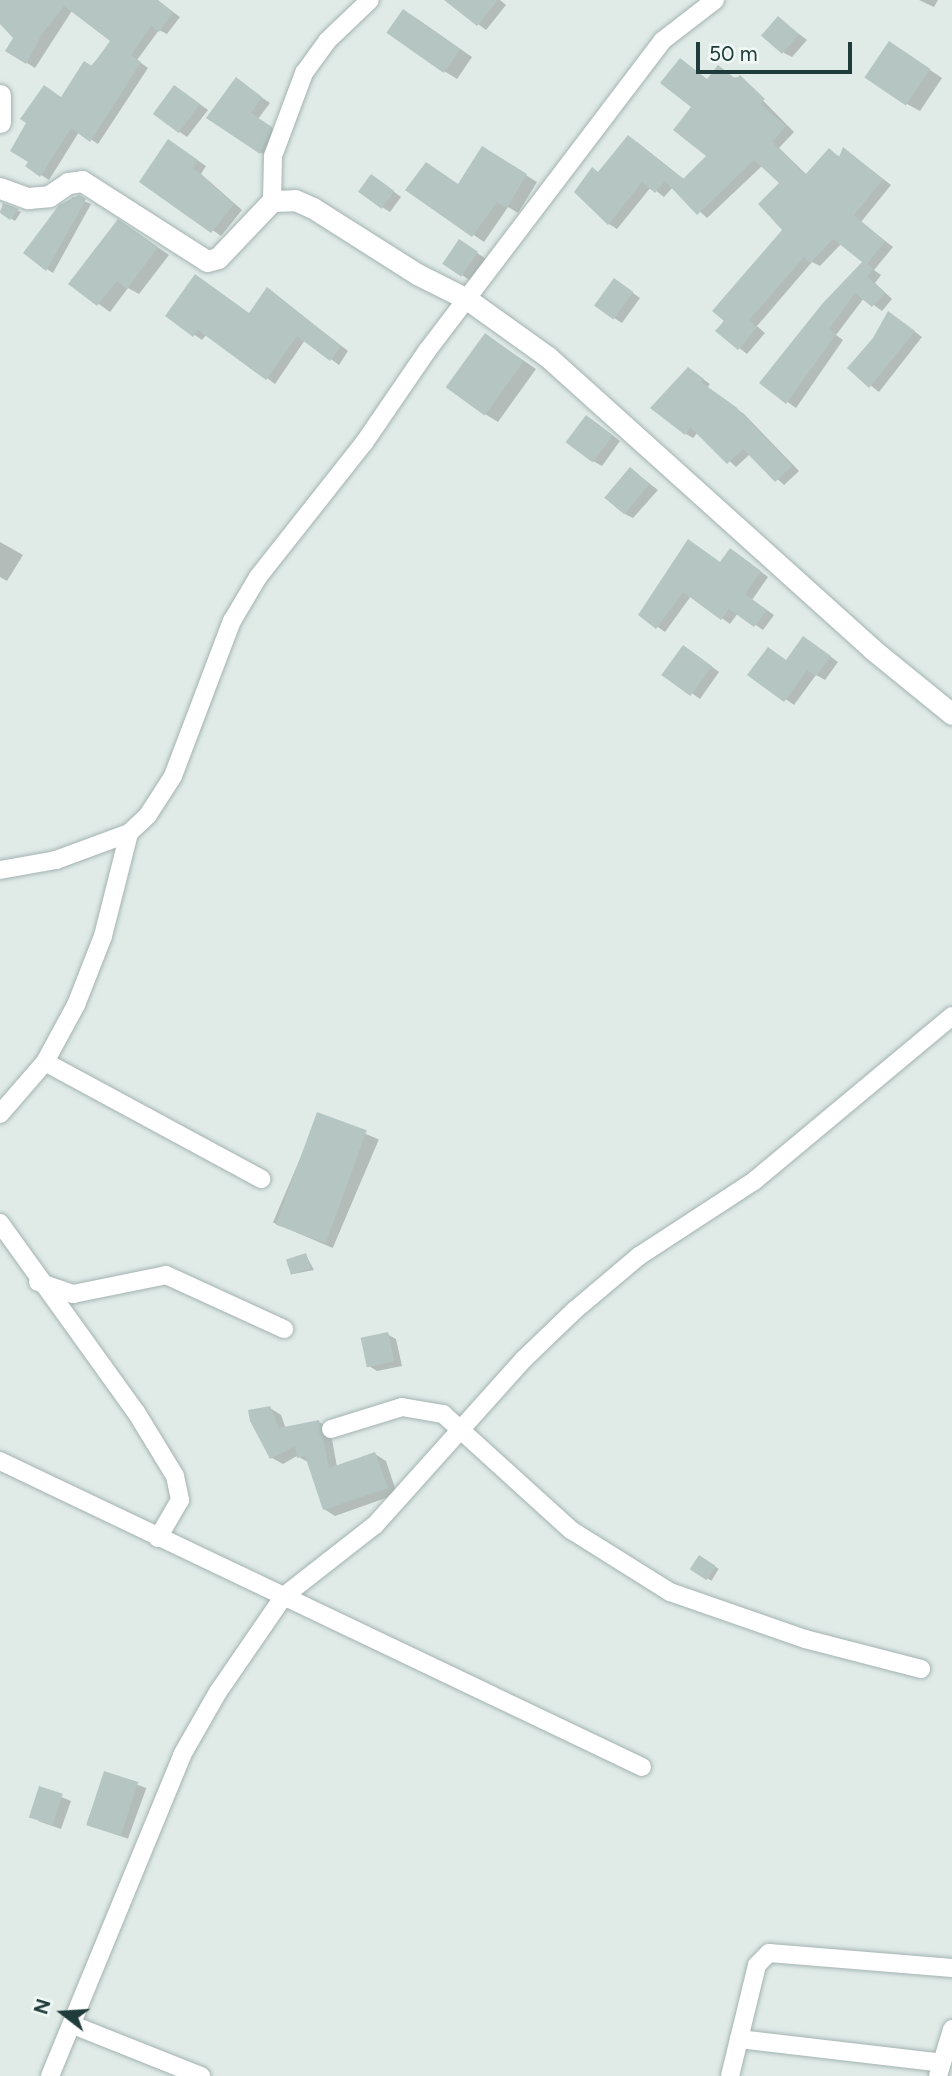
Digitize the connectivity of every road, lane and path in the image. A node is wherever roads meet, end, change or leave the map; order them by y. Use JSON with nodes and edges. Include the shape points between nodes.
{"nodes":[{"id":1,"x":370,"y":0,"type":"edge"},
{"id":2,"x":715,"y":0,"type":"edge"},
{"id":3,"x":0,"y":95,"type":"edge"},
{"id":4,"x":0,"y":122,"type":"edge"},
{"id":5,"x":0,"y":188,"type":"edge"},
{"id":6,"x":272,"y":201,"type":"junction"},
{"id":7,"x":467,"y":299,"type":"junction"},
{"id":8,"x":946,"y":711,"type":"edge"},
{"id":9,"x":129,"y":833,"type":"junction"},
{"id":10,"x":0,"y":870,"type":"edge"},
{"id":11,"x":952,"y":1016,"type":"edge"},
{"id":12,"x":45,"y":1062,"type":"junction"},
{"id":13,"x":0,"y":1114,"type":"edge"},
{"id":14,"x":261,"y":1179,"type":"dead end"},
{"id":15,"x":0,"y":1223,"type":"edge"},
{"id":16,"x":38,"y":1282,"type":"junction"},
{"id":17,"x":284,"y":1329,"type":"dead end"},
{"id":18,"x":461,"y":1428,"type":"junction"},
{"id":19,"x":331,"y":1429,"type":"dead end"},
{"id":20,"x":0,"y":1461,"type":"edge"},
{"id":21,"x":158,"y":1538,"type":"junction"},
{"id":22,"x":284,"y":1596,"type":"junction"},
{"id":23,"x":921,"y":1669,"type":"dead end"},
{"id":24,"x":642,"y":1768,"type":"dead end"},
{"id":25,"x":952,"y":1968,"type":"edge"},
{"id":26,"x":73,"y":2025,"type":"junction"},
{"id":27,"x":952,"y":2029,"type":"edge"},
{"id":28,"x":739,"y":2039,"type":"junction"},
{"id":29,"x":940,"y":2069,"type":"edge"},
{"id":30,"x":50,"y":2076,"type":"edge"},
{"id":31,"x":201,"y":2076,"type":"edge"},
{"id":32,"x":730,"y":2076,"type":"edge"}],
"edges":[{"from":1,"to":6,"type":"street","via":[[327,41],[304,73],[273,156]]},
{"from":2,"to":7,"type":"street","via":[[662,41]]},
{"from":3,"to":4,"type":"street"},
{"from":5,"to":6,"type":"street","via":[[28,198],[49,196],[68,183],[82,181],[208,261],[225,251]]},
{"from":6,"to":7,"type":"street","via":[[295,200],[313,208],[417,274]]},
{"from":7,"to":8,"type":"street","via":[[548,357]]},
{"from":7,"to":9,"type":"street","via":[[364,443],[258,577],[232,621],[173,776],[148,815]]},
{"from":9,"to":10,"type":"street","via":[[56,860]]},
{"from":9,"to":12,"type":"street","via":[[92,971]]},
{"from":11,"to":18,"type":"street","via":[[754,1181],[639,1256],[531,1352]]},
{"from":12,"to":13,"type":"street"},
{"from":12,"to":14,"type":"street"},
{"from":15,"to":16,"type":"street"},
{"from":16,"to":17,"type":"street","via":[[74,1294],[166,1275]]},
{"from":16,"to":21,"type":"street","via":[[136,1412],[175,1476],[180,1500]]},
{"from":18,"to":19,"type":"street","via":[[435,1411],[402,1407]]},
{"from":18,"to":22,"type":"street","via":[[375,1525]]},
{"from":18,"to":23,"type":"street","via":[[571,1530],[670,1592],[805,1639]]},
{"from":20,"to":21,"type":"street"},
{"from":21,"to":22,"type":"street"},
{"from":22,"to":24,"type":"street"},
{"from":22,"to":26,"type":"street","via":[[218,1692],[182,1755]]},
{"from":25,"to":28,"type":"street","via":[[768,1953],[757,1965]]},
{"from":26,"to":30,"type":"street"},
{"from":26,"to":31,"type":"street"},
{"from":27,"to":29,"type":"street"},
{"from":28,"to":29,"type":"street"},
{"from":28,"to":32,"type":"street"}]}
